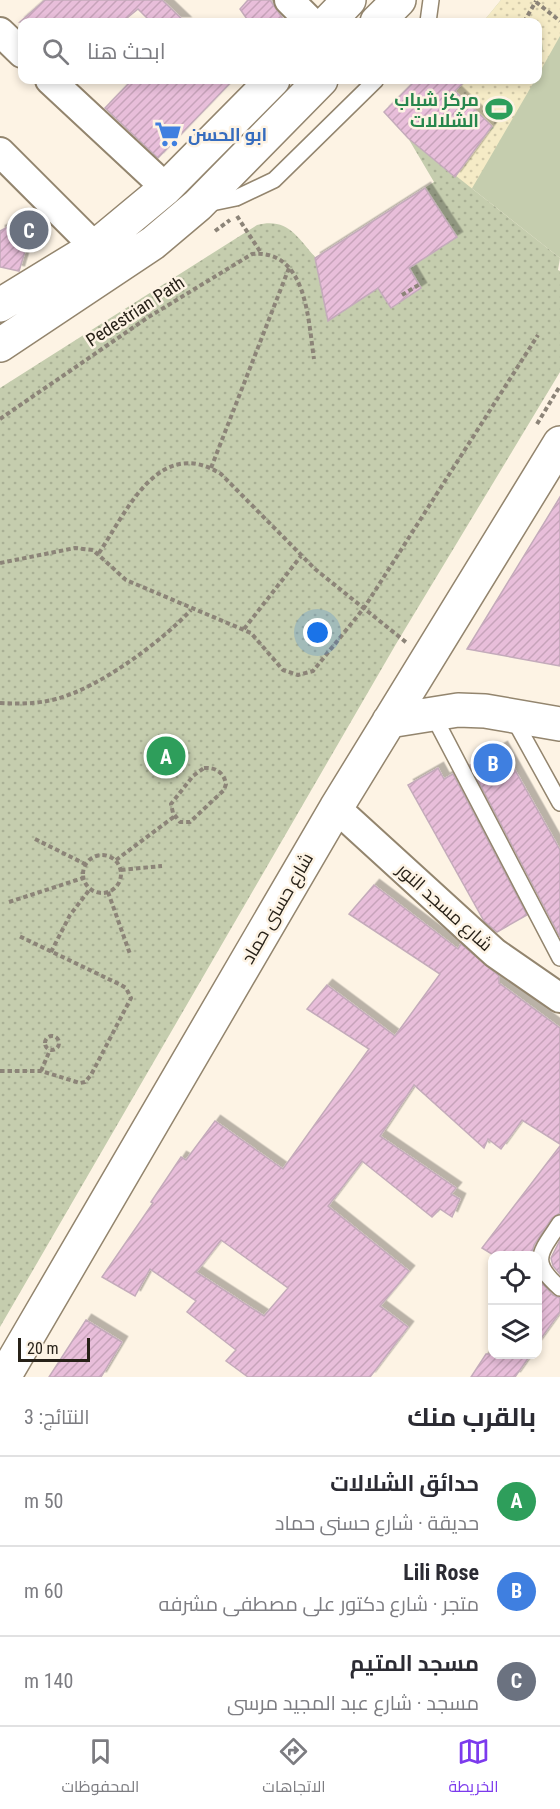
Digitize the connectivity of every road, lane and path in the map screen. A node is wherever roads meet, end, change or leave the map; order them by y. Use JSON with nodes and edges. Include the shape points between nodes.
{"nodes":[{"id":1,"x":289,"y":0,"type":"edge"},
{"id":2,"x":349,"y":0,"type":"edge"},
{"id":3,"x":399,"y":0,"type":"edge"},
{"id":4,"x":431,"y":0,"type":"edge"},
{"id":5,"x":536,"y":1,"type":"edge"},
{"id":6,"x":307,"y":18,"type":"edge"},
{"id":7,"x":332,"y":18,"type":"edge"},
{"id":8,"x":381,"y":18,"type":"edge"},
{"id":9,"x":429,"y":18,"type":"edge"},
{"id":10,"x":526,"y":18,"type":"edge"},
{"id":11,"x":560,"y":21,"type":"edge"},
{"id":12,"x":0,"y":32,"type":"edge"},
{"id":13,"x":18,"y":49,"type":"edge"},
{"id":14,"x":54,"y":84,"type":"edge"},
{"id":15,"x":269,"y":84,"type":"edge"},
{"id":16,"x":317,"y":84,"type":"edge"},
{"id":17,"x":372,"y":84,"type":"edge"},
{"id":18,"x":0,"y":152,"type":"edge"},
{"id":19,"x":166,"y":188,"type":"junction"},
{"id":20,"x":198,"y":205,"type":"junction"},
{"id":21,"x":237,"y":215,"type":"dead end"},
{"id":22,"x":261,"y":253,"type":"junction"},
{"id":23,"x":106,"y":258,"type":"junction"},
{"id":24,"x":290,"y":267,"type":"junction"},
{"id":25,"x":420,"y":284,"type":"dead end"},
{"id":26,"x":402,"y":296,"type":"dead end"},
{"id":27,"x":0,"y":305,"type":"edge"},
{"id":28,"x":538,"y":335,"type":"dead end"},
{"id":29,"x":0,"y":345,"type":"edge"},
{"id":30,"x":314,"y":359,"type":"dead end"},
{"id":31,"x":0,"y":419,"type":"edge"},
{"id":32,"x":560,"y":443,"type":"edge"},
{"id":33,"x":212,"y":468,"type":"junction"},
{"id":34,"x":99,"y":553,"type":"junction"},
{"id":35,"x":301,"y":556,"type":"junction"},
{"id":36,"x":0,"y":563,"type":"edge"},
{"id":37,"x":364,"y":608,"type":"junction"},
{"id":38,"x":191,"y":610,"type":"junction"},
{"id":39,"x":244,"y":629,"type":"junction"},
{"id":40,"x":408,"y":645,"type":"dead end"},
{"id":41,"x":0,"y":704,"type":"edge"},
{"id":42,"x":431,"y":713,"type":"junction"},
{"id":43,"x":512,"y":716,"type":"junction"},
{"id":44,"x":389,"y":721,"type":"junction"},
{"id":45,"x":560,"y":724,"type":"edge"},
{"id":46,"x":560,"y":803,"type":"edge"},
{"id":47,"x":336,"y":808,"type":"junction"},
{"id":48,"x":175,"y":816,"type":"junction"},
{"id":49,"x":35,"y":839,"type":"dead end"},
{"id":50,"x":116,"y":860,"type":"junction"},
{"id":51,"x":85,"y":864,"type":"junction"},
{"id":52,"x":162,"y":866,"type":"dead end"},
{"id":53,"x":121,"y":870,"type":"junction"},
{"id":54,"x":83,"y":878,"type":"junction"},
{"id":55,"x":90,"y":889,"type":"junction"},
{"id":56,"x":108,"y":892,"type":"junction"},
{"id":57,"x":9,"y":903,"type":"dead end"},
{"id":58,"x":19,"y":936,"type":"dead end"},
{"id":59,"x":51,"y":952,"type":"junction"},
{"id":60,"x":130,"y":954,"type":"dead end"},
{"id":61,"x":560,"y":958,"type":"edge"},
{"id":62,"x":560,"y":998,"type":"edge"},
{"id":63,"x":50,"y":1049,"type":"dead end"},
{"id":64,"x":0,"y":1071,"type":"edge"},
{"id":65,"x":41,"y":1071,"type":"junction"},
{"id":66,"x":560,"y":1223,"type":"edge"},
{"id":67,"x":560,"y":1288,"type":"edge"},
{"id":68,"x":4,"y":1377,"type":"edge"}],
"edges":[{"from":1,"to":6,"type":"street"},
{"from":2,"to":7,"type":"main road"},
{"from":3,"to":8,"type":"main road"},
{"from":4,"to":9,"type":"lane"},
{"from":5,"to":10,"type":"path"},
{"from":5,"to":11,"type":"path"},
{"from":12,"to":13,"type":"street"},
{"from":14,"to":19,"type":"street"},
{"from":15,"to":19,"type":"main road"},
{"from":16,"to":20,"type":"main road"},
{"from":17,"to":20,"type":"lane","via":[[274,180],[236,198]]},
{"from":18,"to":23,"type":"street"},
{"from":19,"to":23,"type":"main road"},
{"from":20,"to":23,"type":"main road"},
{"from":21,"to":22,"type":"path"},
{"from":22,"to":24,"type":"path"},
{"from":22,"to":31,"type":"path","name":"Pedestrian Path","via":[[243,257]]},
{"from":23,"to":27,"type":"main road"},
{"from":23,"to":29,"type":"main road"},
{"from":24,"to":30,"type":"path","via":[[303,294]]},
{"from":24,"to":33,"type":"path"},
{"from":25,"to":26,"type":"path"},
{"from":28,"to":37,"type":"path"},
{"from":32,"to":44,"type":"main road","name":"شارع حسنى حماد"},
{"from":33,"to":34,"type":"path","via":[[179,464],[155,475]]},
{"from":33,"to":35,"type":"path"},
{"from":34,"to":36,"type":"path","via":[[75,548]]},
{"from":34,"to":38,"type":"path","via":[[126,580]]},
{"from":35,"to":37,"type":"path"},
{"from":35,"to":39,"type":"path"},
{"from":37,"to":39,"type":"path","via":[[320,666],[306,674],[283,670]]},
{"from":37,"to":40,"type":"path"},
{"from":38,"to":39,"type":"path"},
{"from":38,"to":41,"type":"path","via":[[153,645],[75,692],[42,702]]},
{"from":42,"to":43,"type":"main road","via":[[467,711]]},
{"from":42,"to":44,"type":"main road"},
{"from":42,"to":61,"type":"lane"},
{"from":43,"to":45,"type":"main road"},
{"from":43,"to":46,"type":"lane"},
{"from":44,"to":47,"type":"main road","name":"شارع حسنى حماد"},
{"from":47,"to":62,"type":"street","name":"شارع مسجد النور","via":[[495,953]]},
{"from":47,"to":68,"type":"main road","name":"شارع حسنى حماد"},
{"from":48,"to":48,"type":"path","via":[[180,822],[190,822],[224,790],[226,784],[221,774],[210,768],[193,776],[171,804]]},
{"from":48,"to":50,"type":"path"},
{"from":49,"to":51,"type":"path"},
{"from":50,"to":51,"type":"path","via":[[96,855]]},
{"from":50,"to":53,"type":"path"},
{"from":51,"to":54,"type":"path"},
{"from":52,"to":53,"type":"path"},
{"from":53,"to":56,"type":"path","via":[[119,884]]},
{"from":54,"to":55,"type":"path"},
{"from":54,"to":57,"type":"path"},
{"from":55,"to":56,"type":"path","via":[[101,894]]},
{"from":55,"to":59,"type":"path","via":[[70,915]]},
{"from":56,"to":60,"type":"path"},
{"from":58,"to":59,"type":"path"},
{"from":59,"to":65,"type":"path","via":[[126,988],[130,998],[89,1079],[80,1083]]},
{"from":63,"to":65,"type":"path"},
{"from":64,"to":65,"type":"path"},
{"from":66,"to":67,"type":"lane","via":[[540,1253],[539,1263],[543,1274]]}]}
